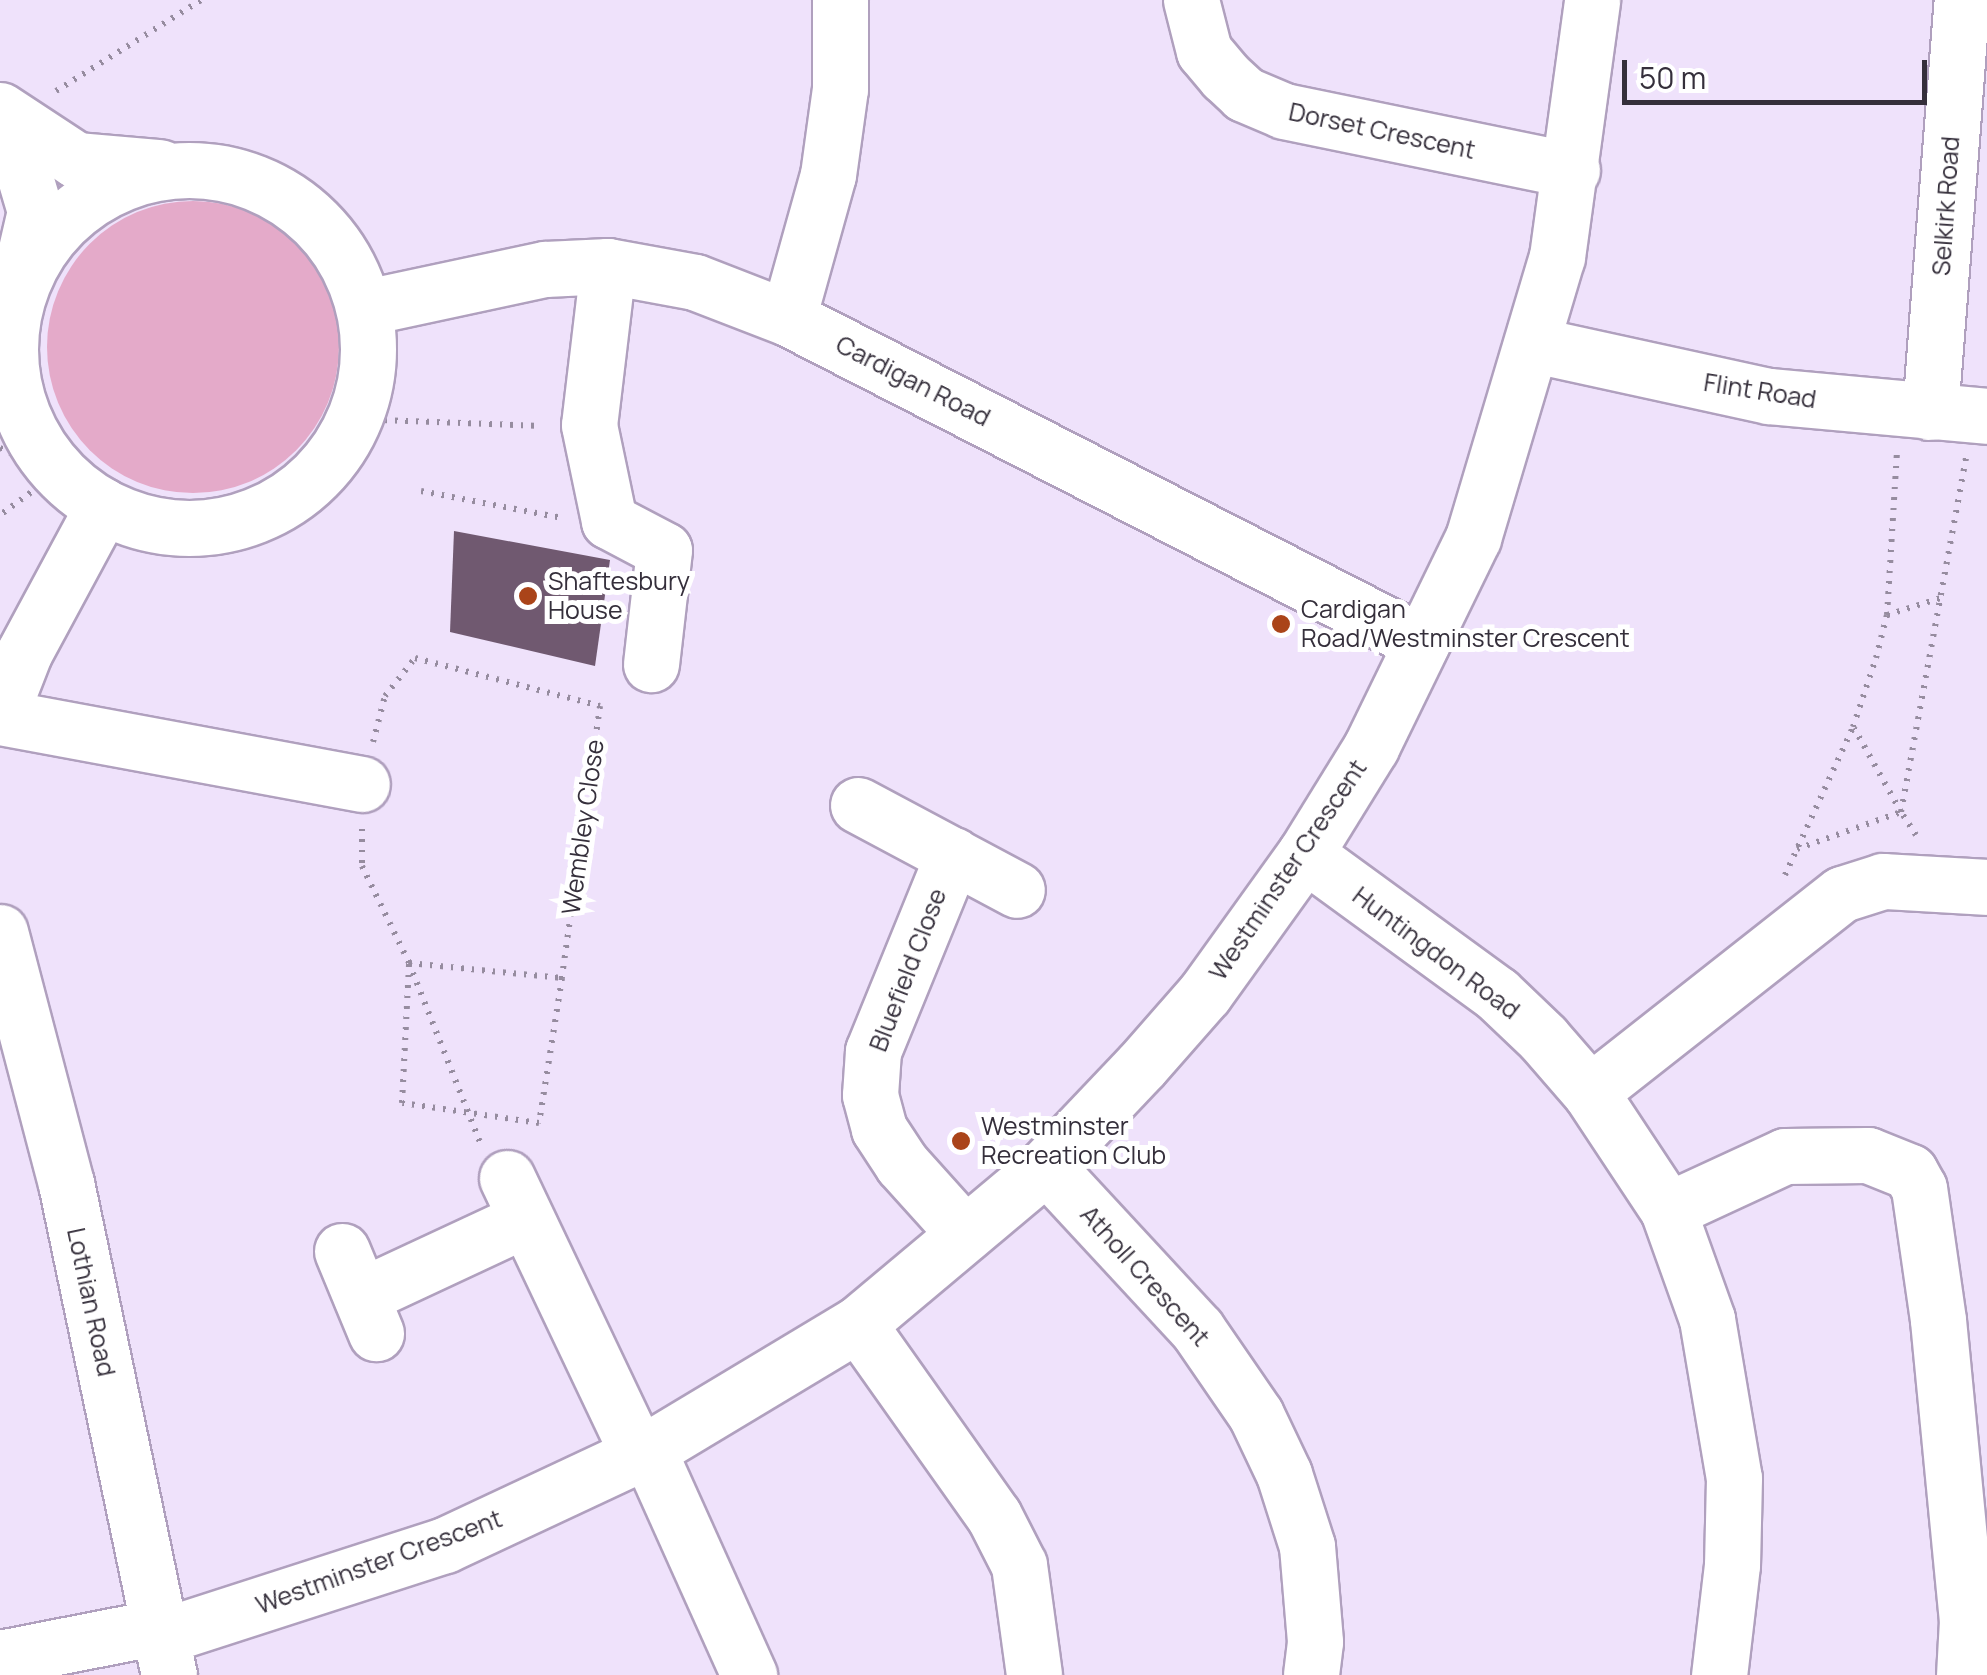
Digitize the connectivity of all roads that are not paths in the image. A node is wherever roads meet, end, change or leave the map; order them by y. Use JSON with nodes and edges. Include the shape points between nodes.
{"nodes":[{"id":1,"x":840,"y":0,"type":"edge"},
{"id":2,"x":1191,"y":0,"type":"edge"},
{"id":3,"x":1592,"y":0,"type":"edge"},
{"id":4,"x":1962,"y":0,"type":"edge"},
{"id":5,"x":4,"y":115,"type":"edge"},
{"id":6,"x":183,"y":169,"type":"junction"},
{"id":7,"x":1572,"y":170,"type":"junction"},
{"id":8,"x":608,"y":266,"type":"junction"},
{"id":9,"x":16,"y":291,"type":"junction"},
{"id":10,"x":366,"y":307,"type":"junction"},
{"id":11,"x":788,"y":318,"type":"junction"},
{"id":12,"x":1535,"y":345,"type":"junction"},
{"id":13,"x":1947,"y":413,"type":"edge"},
{"id":14,"x":103,"y":506,"type":"junction"},
{"id":15,"x":1422,"y":644,"type":"junction"},
{"id":16,"x":652,"y":664,"type":"dead end"},
{"id":17,"x":0,"y":716,"type":"edge"},
{"id":18,"x":362,"y":784,"type":"road end"},
{"id":19,"x":858,"y":804,"type":"dead end"},
{"id":20,"x":1305,"y":854,"type":"junction"},
{"id":21,"x":953,"y":855,"type":"junction"},
{"id":22,"x":1987,"y":887,"type":"edge"},
{"id":23,"x":1017,"y":890,"type":"dead end"},
{"id":24,"x":0,"y":932,"type":"edge"},
{"id":25,"x":1590,"y":1092,"type":"junction"},
{"id":26,"x":1046,"y":1166,"type":"junction"},
{"id":27,"x":1668,"y":1210,"type":"junction"},
{"id":28,"x":964,"y":1234,"type":"junction"},
{"id":29,"x":360,"y":1294,"type":"dead end"},
{"id":30,"x":858,"y":1324,"type":"junction"},
{"id":31,"x":643,"y":1452,"type":"junction"},
{"id":32,"x":163,"y":1646,"type":"edge"},
{"id":33,"x":0,"y":1658,"type":"edge"},
{"id":34,"x":749,"y":1675,"type":"edge"},
{"id":35,"x":1034,"y":1675,"type":"edge"},
{"id":36,"x":1311,"y":1675,"type":"edge"},
{"id":37,"x":1719,"y":1675,"type":"edge"},
{"id":38,"x":1964,"y":1675,"type":"edge"}],
"edges":[{"from":1,"to":11,"type":"street","via":[[840,89],[828,175]]},
{"from":2,"to":7,"type":"street","name":"Dorset Crescent","via":[[1204,50],[1225,76],[1244,94],[1284,112]]},
{"from":3,"to":7,"type":"street","name":"Westminster Crescent"},
{"from":4,"to":13,"type":"street","name":"Selkirk Road"},
{"from":5,"to":6,"type":"street","via":[[76,160]]},
{"from":5,"to":9,"type":"street","via":[[34,211]]},
{"from":6,"to":9,"type":"street","via":[[131,178],[71,212],[43,242]]},
{"from":6,"to":10,"type":"street","via":[[253,181],[294,204],[341,248]]},
{"from":7,"to":12,"type":"street","name":"Westminster Crescent"},
{"from":8,"to":10,"type":"street","name":"Cardigan Road","via":[[545,269]]},
{"from":8,"to":11,"type":"street","name":"Cardigan Road","via":[[695,282]]},
{"from":8,"to":16,"type":"street","via":[[588,425],[608,521],[664,550]]},
{"from":9,"to":14,"type":"street","via":[[8,329],[14,402],[56,474]]},
{"from":10,"to":14,"type":"street","via":[[372,341],[354,419],[317,476],[276,508],[226,526],[166,529]]},
{"from":11,"to":15,"type":"street","name":"Cardigan Road"},
{"from":12,"to":13,"type":"street","name":"Flint Road","via":[[1769,396]]},
{"from":12,"to":15,"type":"street","name":"Westminster Crescent","via":[[1472,538]]},
{"from":14,"to":17,"type":"street","via":[[24,653]]},
{"from":15,"to":20,"type":"street","name":"Westminster Crescent","via":[[1371,747]]},
{"from":17,"to":18,"type":"street"},
{"from":19,"to":21,"type":"street","name":"Bluefield Close"},
{"from":20,"to":25,"type":"street","name":"Huntingdon Road","via":[[1498,994]]},
{"from":20,"to":26,"type":"street","name":"Westminster Crescent","via":[[1205,993]]},
{"from":21,"to":23,"type":"street","name":"Bluefield Close"},
{"from":21,"to":28,"type":"street","name":"Bluefield Close","via":[[873,1051],[870,1095],[879,1129],[902,1164]]},
{"from":22,"to":25,"type":"street","via":[[1883,882],[1842,894]]},
{"from":24,"to":32,"type":"street","name":"Lothian Road","via":[[66,1183]]},
{"from":25,"to":27,"type":"street","name":"Huntingdon Road"},
{"from":26,"to":28,"type":"street","name":"Westminster Crescent"},
{"from":26,"to":36,"type":"street","name":"Atholl Crescent","via":[[1197,1329],[1256,1416],[1307,1546],[1316,1642]]},
{"from":27,"to":37,"type":"street","name":"Huntingdon Road","via":[[1707,1318],[1734,1478]]},
{"from":27,"to":38,"type":"street","via":[[1785,1156],[1868,1155],[1910,1172],[1919,1188],[1938,1320],[1967,1620]]},
{"from":28,"to":30,"type":"street","name":"Westminster Crescent"},
{"from":29,"to":31,"type":"street","via":[[516,1199]]},
{"from":30,"to":31,"type":"street","name":"Westminster Crescent"},
{"from":30,"to":35,"type":"street","via":[[994,1516],[1019,1566]]},
{"from":31,"to":32,"type":"street","name":"Westminster Crescent","via":[[445,1544]]},
{"from":31,"to":34,"type":"street"},
{"from":32,"to":33,"type":"street","name":"Westminster Crescent"}]}
